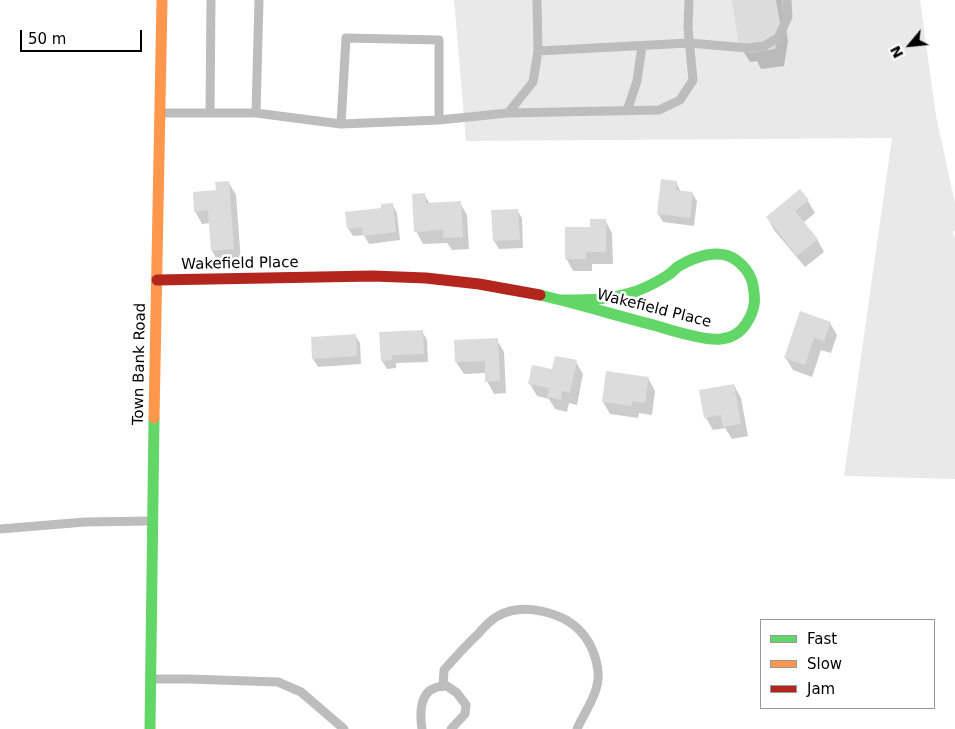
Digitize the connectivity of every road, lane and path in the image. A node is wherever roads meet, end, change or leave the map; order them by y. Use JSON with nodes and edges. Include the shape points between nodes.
{"nodes":[{"id":1,"x":162,"y":0,"type":"edge"},
{"id":2,"x":211,"y":0,"type":"edge"},
{"id":3,"x":259,"y":0,"type":"edge"},
{"id":4,"x":537,"y":0,"type":"edge"},
{"id":5,"x":689,"y":0,"type":"edge"},
{"id":6,"x":787,"y":0,"type":"edge"},
{"id":7,"x":689,"y":43,"type":"junction"},
{"id":8,"x":642,"y":46,"type":"junction"},
{"id":9,"x":538,"y":51,"type":"junction"},
{"id":10,"x":627,"y":111,"type":"junction"},
{"id":11,"x":160,"y":113,"type":"junction"},
{"id":12,"x":210,"y":113,"type":"junction"},
{"id":13,"x":256,"y":113,"type":"junction"},
{"id":14,"x":508,"y":113,"type":"junction"},
{"id":15,"x":439,"y":120,"type":"junction"},
{"id":16,"x":341,"y":124,"type":"junction"},
{"id":17,"x":157,"y":280,"type":"junction"},
{"id":18,"x":562,"y":300,"type":"junction"},
{"id":19,"x":152,"y":521,"type":"junction"},
{"id":20,"x":0,"y":529,"type":"edge"},
{"id":21,"x":151,"y":679,"type":"junction"},
{"id":22,"x":443,"y":686,"type":"junction"},
{"id":23,"x":150,"y":729,"type":"edge"},
{"id":24,"x":344,"y":729,"type":"edge"},
{"id":25,"x":422,"y":729,"type":"edge"},
{"id":26,"x":451,"y":729,"type":"edge"},
{"id":27,"x":577,"y":729,"type":"edge"}],
"edges":[{"from":1,"to":11,"type":"street","name":"Town Bank Road"},
{"from":2,"to":12,"type":"lane"},
{"from":3,"to":13,"type":"lane"},
{"from":4,"to":9,"type":"lane"},
{"from":5,"to":7,"type":"lane"},
{"from":6,"to":7,"type":"lane","via":[[788,17],[778,38],[764,46],[748,48]]},
{"from":7,"to":8,"type":"lane"},
{"from":7,"to":10,"type":"lane","via":[[692,80],[680,100],[659,110]]},
{"from":8,"to":9,"type":"lane"},
{"from":8,"to":10,"type":"lane","via":[[637,81]]},
{"from":9,"to":14,"type":"lane","via":[[532,82]]},
{"from":10,"to":14,"type":"lane"},
{"from":11,"to":12,"type":"lane"},
{"from":11,"to":17,"type":"street","name":"Town Bank Road"},
{"from":12,"to":13,"type":"lane"},
{"from":13,"to":16,"type":"lane"},
{"from":14,"to":15,"type":"lane"},
{"from":15,"to":16,"type":"lane"},
{"from":15,"to":16,"type":"lane","via":[[439,40],[346,38]]},
{"from":17,"to":18,"type":"street","name":"Wakefield Place","via":[[426,278],[479,284]]},
{"from":17,"to":19,"type":"street","name":"Town Bank Road"},
{"from":18,"to":18,"type":"street","name":"Wakefield Place","via":[[671,330],[721,339],[735,335],[748,323],[754,310],[755,295],[752,278],[743,265],[732,257],[712,253],[679,266],[639,290],[612,298]]},
{"from":19,"to":20,"type":"lane","via":[[85,522]]},
{"from":19,"to":21,"type":"street","name":"Town Bank Road"},
{"from":21,"to":23,"type":"street","name":"Town Bank Road"},
{"from":21,"to":24,"type":"lane","via":[[278,682],[301,692]]},
{"from":22,"to":25,"type":"lane","via":[[429,690],[421,704]]},
{"from":22,"to":26,"type":"lane","via":[[457,693],[466,705],[465,714]]},
{"from":22,"to":27,"type":"lane","via":[[444,670],[498,615],[534,609],[548,613],[570,622],[583,634],[595,658],[598,673],[594,696]]}]}
